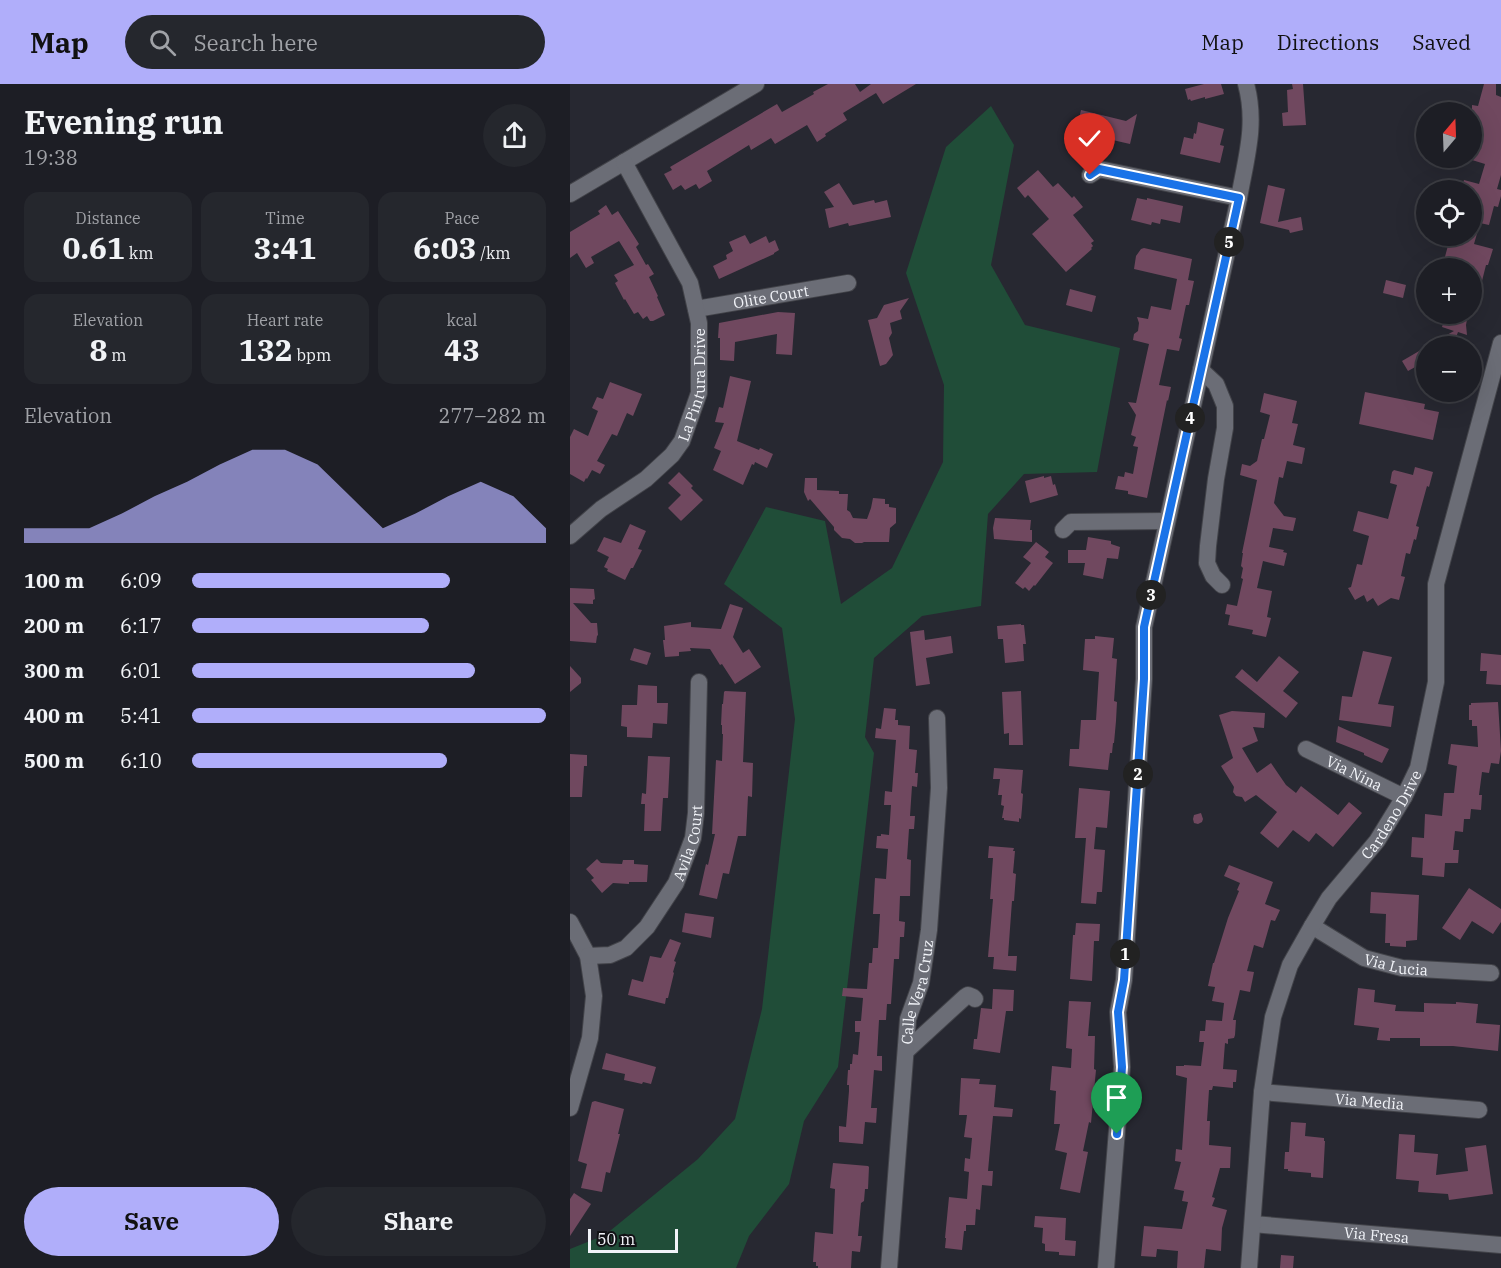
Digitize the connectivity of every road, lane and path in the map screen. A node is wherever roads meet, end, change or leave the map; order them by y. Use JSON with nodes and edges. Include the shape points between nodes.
{"nodes":[{"id":1,"x":756,"y":84,"type":"edge"},
{"id":2,"x":1246,"y":84,"type":"edge"},
{"id":3,"x":624,"y":162,"type":"junction"},
{"id":4,"x":1090,"y":175,"type":"dead end"},
{"id":5,"x":570,"y":194,"type":"edge"},
{"id":6,"x":1239,"y":198,"type":"junction"},
{"id":7,"x":848,"y":283,"type":"dead end"},
{"id":8,"x":696,"y":309,"type":"junction"},
{"id":9,"x":1501,"y":343,"type":"edge"},
{"id":10,"x":1201,"y":370,"type":"junction"},
{"id":11,"x":1167,"y":521,"type":"junction"},
{"id":12,"x":1063,"y":530,"type":"dead end"},
{"id":13,"x":570,"y":536,"type":"edge"},
{"id":14,"x":1222,"y":585,"type":"dead end"},
{"id":15,"x":699,"y":682,"type":"dead end"},
{"id":16,"x":937,"y":718,"type":"dead end"},
{"id":17,"x":1306,"y":749,"type":"dead end"},
{"id":18,"x":1404,"y":797,"type":"junction"},
{"id":19,"x":570,"y":922,"type":"edge"},
{"id":20,"x":1312,"y":926,"type":"junction"},
{"id":21,"x":588,"y":956,"type":"junction"},
{"id":22,"x":1491,"y":973,"type":"dead end"},
{"id":23,"x":975,"y":999,"type":"dead end"},
{"id":24,"x":906,"y":1051,"type":"junction"},
{"id":25,"x":1262,"y":1092,"type":"junction"},
{"id":26,"x":570,"y":1108,"type":"edge"},
{"id":27,"x":1479,"y":1110,"type":"dead end"},
{"id":28,"x":1253,"y":1224,"type":"junction"},
{"id":29,"x":1501,"y":1245,"type":"edge"},
{"id":30,"x":889,"y":1268,"type":"edge"},
{"id":31,"x":1106,"y":1268,"type":"edge"},
{"id":32,"x":1249,"y":1268,"type":"edge"}],
"edges":[{"from":1,"to":3,"type":"street"},
{"from":2,"to":6,"type":"street","via":[[1251,135]]},
{"from":3,"to":5,"type":"street"},
{"from":3,"to":8,"type":"street","name":"La Pintura Drive","via":[[690,283]]},
{"from":4,"to":6,"type":"street","via":[[1099,169]]},
{"from":6,"to":10,"type":"street"},
{"from":7,"to":8,"type":"street","name":"Olite Court"},
{"from":8,"to":13,"type":"street","name":"La Pintura Drive","via":[[699,393],[682,441],[646,479]]},
{"from":9,"to":18,"type":"street","name":"Cardeno Drive","via":[[1436,584],[1436,682],[1418,768]]},
{"from":10,"to":11,"type":"street"},
{"from":10,"to":14,"type":"street","via":[[1216,384],[1225,406],[1207,562]]},
{"from":11,"to":12,"type":"street","via":[[1071,522]]},
{"from":11,"to":31,"type":"street","via":[[1144,627],[1124,980],[1118,1012],[1122,1067]]},
{"from":15,"to":21,"type":"street","name":"Avila Court","via":[[696,813],[693,838],[676,883],[647,927],[626,948],[610,955]]},
{"from":16,"to":24,"type":"street","name":"Calle Vera Cruz","via":[[939,788],[929,930],[921,983],[908,1019]]},
{"from":17,"to":18,"type":"street","name":"Via Nina"},
{"from":18,"to":20,"type":"street","name":"Cardeno Drive","via":[[1377,841],[1329,898]]},
{"from":19,"to":21,"type":"street"},
{"from":20,"to":22,"type":"street","name":"Via Lucia","via":[[1364,958],[1402,968]]},
{"from":20,"to":25,"type":"street","name":"Cardeno Drive","via":[[1290,965],[1273,1017]]},
{"from":21,"to":26,"type":"street","via":[[594,996],[590,1038]]},
{"from":23,"to":24,"type":"street","via":[[968,995]]},
{"from":24,"to":30,"type":"street","name":"Calle Vera Cruz"},
{"from":25,"to":27,"type":"street","name":"Via Media"},
{"from":25,"to":28,"type":"street","name":"Cardeno Drive"},
{"from":28,"to":29,"type":"street","name":"Via Fresa"},
{"from":28,"to":32,"type":"street","name":"Cardeno Drive"}]}
